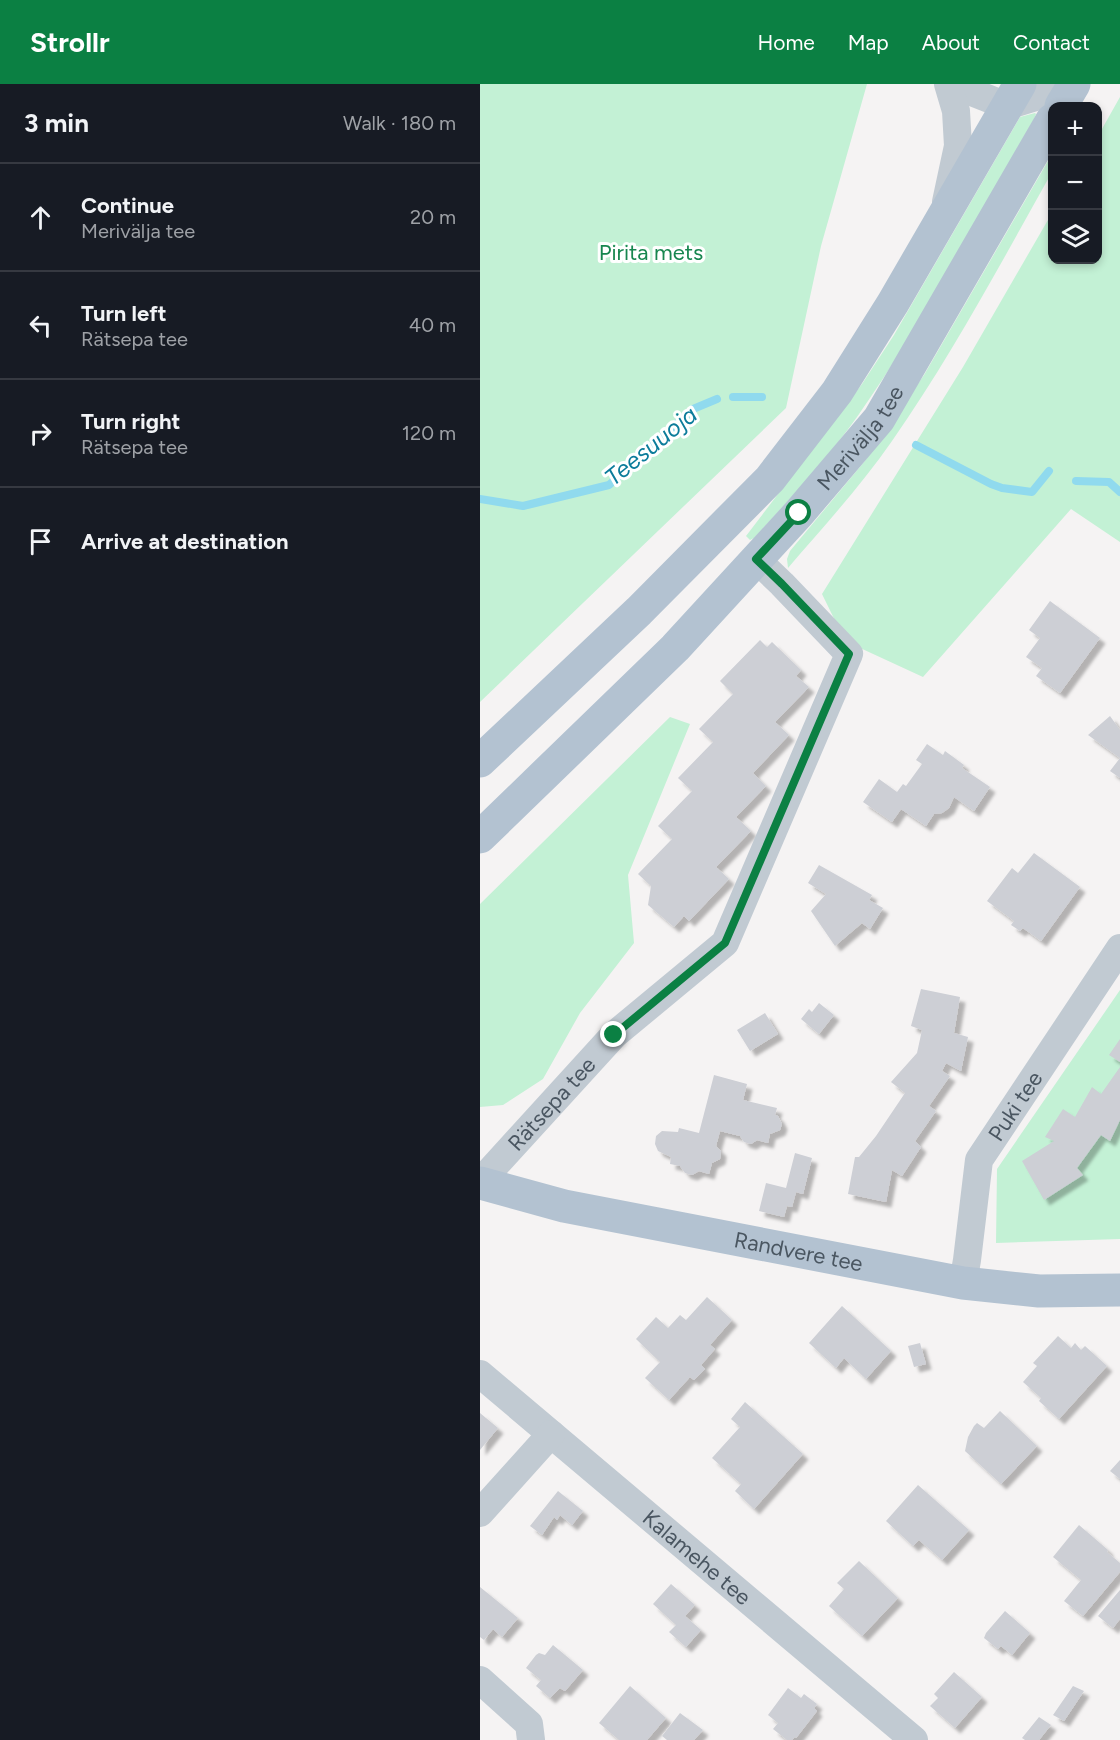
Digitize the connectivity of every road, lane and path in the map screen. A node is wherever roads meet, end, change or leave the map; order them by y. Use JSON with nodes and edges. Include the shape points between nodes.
{"nodes":[{"id":1,"x":948,"y":84,"type":"edge"},
{"id":2,"x":960,"y":84,"type":"edge"},
{"id":3,"x":1065,"y":84,"type":"edge"},
{"id":4,"x":1074,"y":84,"type":"edge"},
{"id":5,"x":1013,"y":95,"type":"edge"},
{"id":6,"x":1063,"y":102,"type":"edge"},
{"id":7,"x":1048,"y":129,"type":"edge"},
{"id":8,"x":943,"y":217,"type":"junction"},
{"id":9,"x":756,"y":559,"type":"junction"},
{"id":10,"x":480,"y":761,"type":"edge"},
{"id":11,"x":480,"y":837,"type":"edge"},
{"id":12,"x":1120,"y":948,"type":"edge"},
{"id":13,"x":480,"y":1182,"type":"edge"},
{"id":14,"x":963,"y":1283,"type":"junction"},
{"id":15,"x":1120,"y":1290,"type":"edge"},
{"id":16,"x":480,"y":1374,"type":"edge"},
{"id":17,"x":551,"y":1434,"type":"junction"},
{"id":18,"x":480,"y":1513,"type":"edge"},
{"id":19,"x":480,"y":1680,"type":"edge"},
{"id":20,"x":531,"y":1740,"type":"edge"},
{"id":21,"x":914,"y":1740,"type":"edge"}],
"edges":[{"from":1,"to":8,"type":"street","via":[[956,111],[958,146]]},
{"from":2,"to":5,"type":"street","via":[[964,89]]},
{"from":3,"to":5,"type":"street","via":[[1036,97]]},
{"from":4,"to":6,"type":"main road"},
{"from":5,"to":8,"type":"main road","name":"Merivälja tee"},
{"from":7,"to":9,"type":"main road","name":"Merivälja tee","via":[[879,419]]},
{"from":8,"to":10,"type":"main road","name":"Merivälja tee","via":[[837,392],[770,479],[639,611]]},
{"from":9,"to":11,"type":"main road","name":"Merivälja tee","via":[[675,648]]},
{"from":9,"to":13,"type":"street","name":"Rätsepa tee","via":[[849,654],[725,943],[614,1035]]},
{"from":12,"to":14,"type":"street","name":"Puki tee","via":[[979,1160]]},
{"from":13,"to":14,"type":"main road","name":"Randvere tee","via":[[564,1206]]},
{"from":14,"to":15,"type":"main road","name":"Randvere tee","via":[[1039,1292]]},
{"from":16,"to":17,"type":"street","name":"Kalamehe tee"},
{"from":17,"to":18,"type":"street"},
{"from":17,"to":21,"type":"street","name":"Kalamehe tee"},
{"from":19,"to":20,"type":"street","via":[[529,1724]]}]}
